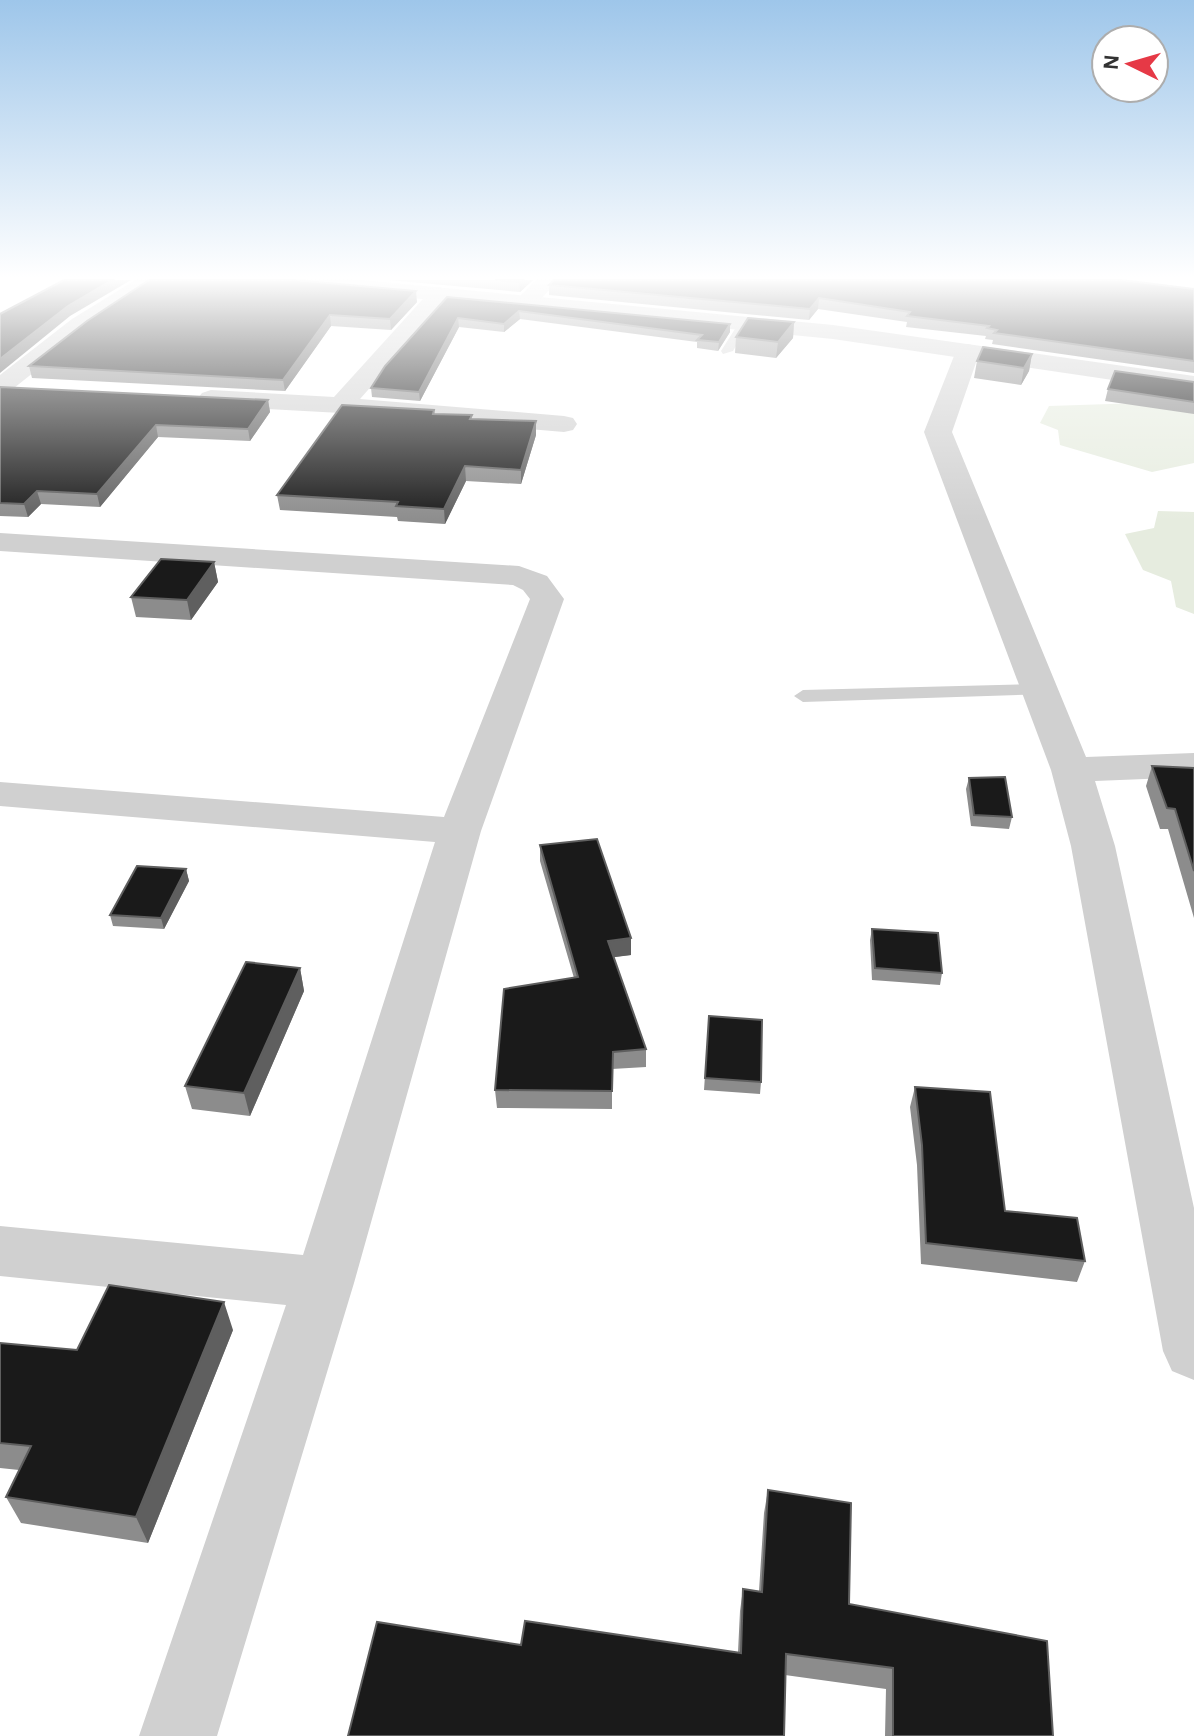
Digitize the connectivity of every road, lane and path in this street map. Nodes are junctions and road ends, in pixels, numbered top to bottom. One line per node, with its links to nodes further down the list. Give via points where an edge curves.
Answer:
1 (34, 360): 6 (street)
2 (381, 360): 9 (street)
3 (965, 360): 12 (street, via 938,432)
4 (1030, 360): 5 (street)
5 (1194, 384)
6 (0, 387): 7 (street)
7 (31, 389)
8 (186, 397): 9 (street)
9 (341, 405): 10 (street)
10 (564, 424)
11 (0, 542): 17 (street, via 519,576 535,583 547,599)
12 (1040, 690): 13 (lane); 15 (street)
13 (803, 696)
14 (1194, 765): 15 (street)
15 (1071, 770): 20 (street, via 1093,846)
16 (0, 794): 17 (street)
17 (460, 831): 19 (street)
18 (0, 1251): 19 (street)
19 (324, 1283): 21 (street)
20 (1194, 1351)
21 (178, 1736)

